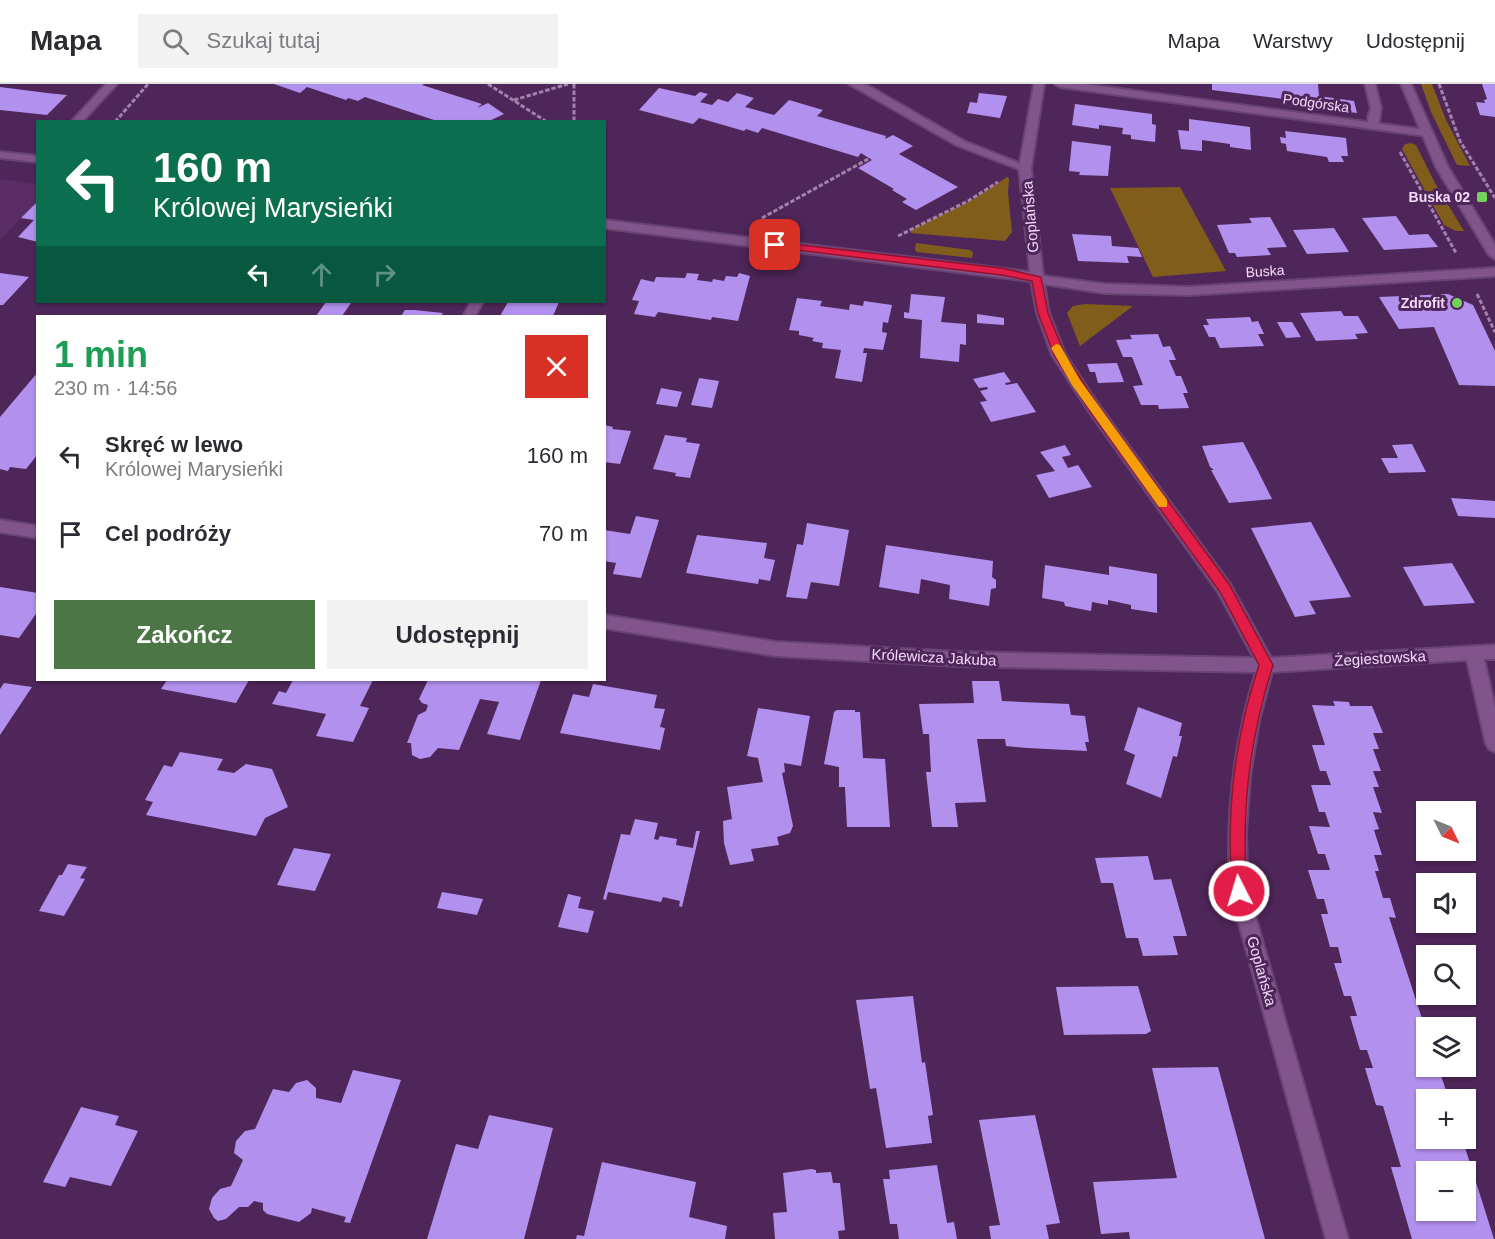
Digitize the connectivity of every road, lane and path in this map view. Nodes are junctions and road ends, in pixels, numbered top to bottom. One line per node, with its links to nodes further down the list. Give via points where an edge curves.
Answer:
1 (112, 84): 13 (street)
2 (148, 84): 14 (path)
3 (488, 84): 12 (path)
4 (568, 84): 12 (path)
5 (574, 84): 16 (path)
6 (854, 84): 23 (street, via 884,97 959,142)
7 (1039, 84): 23 (street, Goplańska)
8 (1060, 84): 17 (street, Podgórska)
9 (1370, 84): 17 (street, via 1376,108)
10 (1406, 84): 19 (street)
11 (1439, 84): 25 (path, via 1460,141)
12 (514, 100): 15 (path)
13 (77, 120)
14 (117, 120)
15 (544, 120)
16 (574, 120)
17 (1374, 126): 18 (street, Podgórska)
18 (1390, 127): 19 (street, Podgórska); 31 (path)
19 (1426, 133): 29 (street)
20 (0, 155): 22 (street)
21 (870, 158): 26 (path)
22 (36, 159)
23 (1025, 168): 32 (street, Goplańska)
24 (1002, 178): 28 (path, via 968,201)
25 (1495, 198)
26 (762, 218)
27 (606, 224): 32 (street, Buska)
28 (898, 236)
29 (1495, 255)
30 (1495, 272): 31 (street, Buska)
31 (1467, 274): 32 (street, Buska, via 1189,291 1078,286); 33 (path)
32 (1037, 279): 39 (street, Goplańska, via 1043,313 1059,355 1224,588)
33 (1495, 332)
34 (0, 526): 35 (street)
35 (36, 532)
36 (606, 621): 39 (street, Królewicza Jakuba, via 788,649 959,659)
37 (1495, 652): 38 (street, Żegiestowska)
38 (1474, 653): 39 (street, Żegiestowska); 40 (street)
39 (1266, 665): 41 (street, Goplańska, via 1251,711 1238,800 1239,891)
40 (1495, 744)
41 (1337, 1239)

